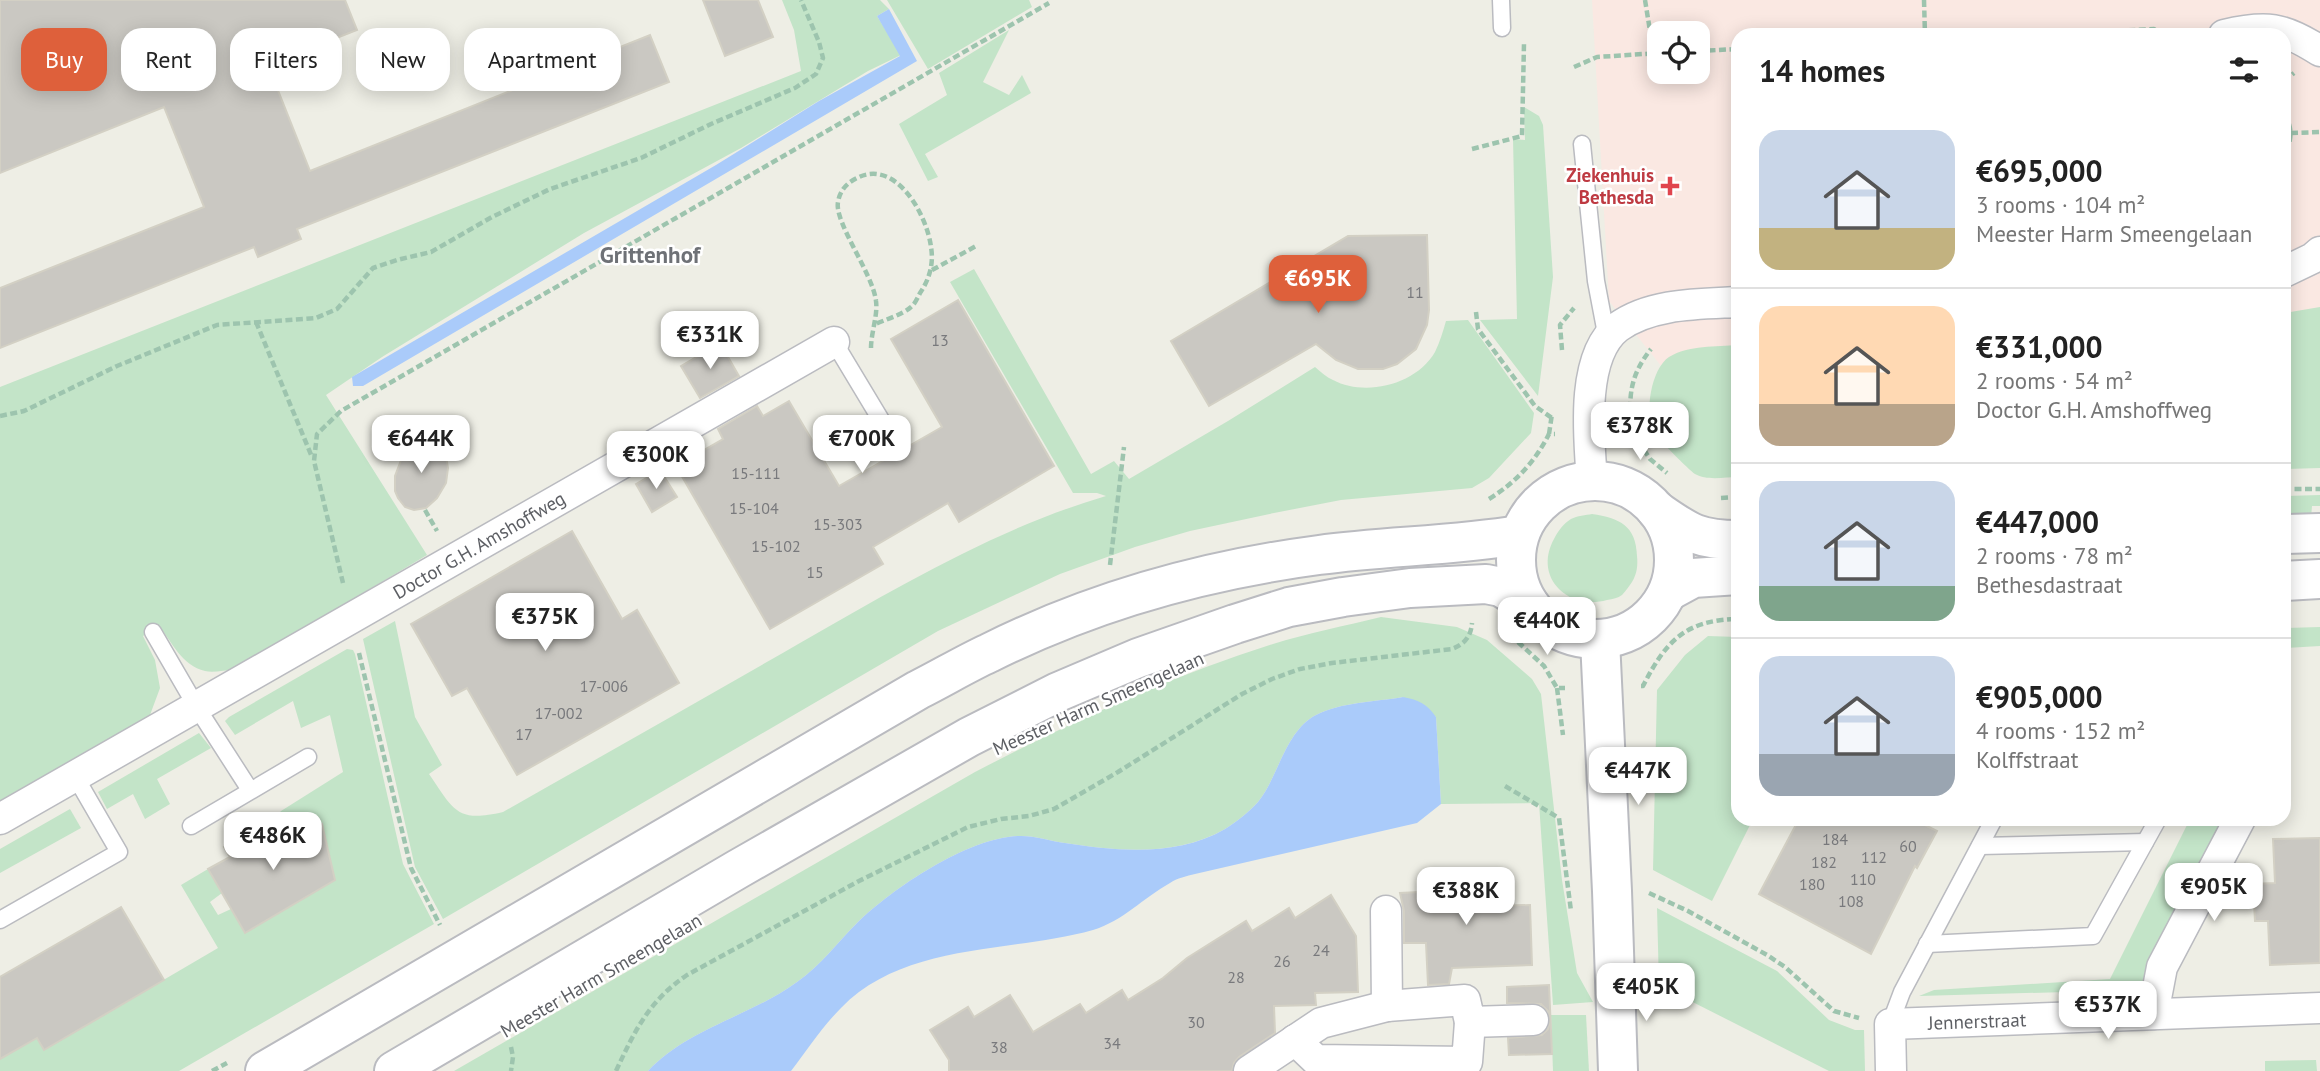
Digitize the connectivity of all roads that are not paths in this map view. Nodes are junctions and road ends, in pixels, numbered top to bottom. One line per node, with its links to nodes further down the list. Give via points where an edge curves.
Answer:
1 (1501, 0): 2 (lane)
2 (1502, 28)
3 (2291, 34): 4 (street)
4 (2320, 51)
5 (1582, 144): 9 (lane, via 1595,281)
6 (2320, 252): 7 (street)
7 (2291, 269)
8 (1731, 303): 9 (street, via 1667,308 1629,320)
9 (1606, 339): 12 (street, via 1592,381)
10 (834, 342): 11 (lane); 25 (street, Doctor G.H. Amshoffweg)
11 (884, 425)
12 (1592, 481): 13 (street, via 1638,493); 16 (street, via 1547,496)
13 (1656, 510): 17 (street, via 1690,533); 21 (street, via 1674,548)
14 (2320, 533): 15 (street)
15 (2291, 534)
16 (1519, 535): 22 (street, via 1518,583); 46 (street, via 1319,555 1252,567 1140,592 1065,619 918,690)
17 (1731, 540)
18 (1731, 575): 21 (street, via 1693,578)
19 (2320, 579): 20 (street)
20 (2291, 581)
21 (1669, 591): 24 (street, via 1653,616 1629,633)
22 (1529, 604): 24 (street, via 1548,624 1572,637); 47 (street, Meester Harm Smeengelaan, via 1501,587 1486,584 1343,597 1289,607 1138,658 969,737)
23 (153, 632): 25 (lane)
24 (1600, 640): 49 (street)
25 (196, 706): 27 (street, Doctor G.H. Amshoffweg); 28 (lane)
26 (308, 757): 28 (lane)
27 (75, 776): 29 (street, Doctor G.H. Amshoffweg); 37 (lane, via 120,852)
28 (250, 790): 30 (lane)
29 (0, 819)
30 (191, 826)
31 (1990, 826): 35 (lane)
32 (2154, 826): 34 (lane)
33 (2235, 826): 41 (street, via 2162,967)
34 (2145, 842): 35 (lane); 38 (lane, via 2093,936)
35 (1980, 846): 38 (lane)
36 (1386, 911): 39 (street)
37 (0, 920)
38 (1927, 944): 44 (lane)
39 (1387, 1006): 43 (street, via 1465,1000); 45 (street, via 1321,1023)
40 (2320, 1008): 41 (street, Jennerstraat)
41 (2153, 1014): 44 (street, Jennerstraat)
42 (1533, 1020): 43 (street)
43 (1470, 1022): 45 (street, via 1467,1062 1315,1060)
44 (1890, 1024): 50 (street)
45 (1295, 1040): 48 (street)
46 (265, 1071)
47 (394, 1071)
48 (1249, 1071)
49 (1618, 1071)
50 (1891, 1071)

